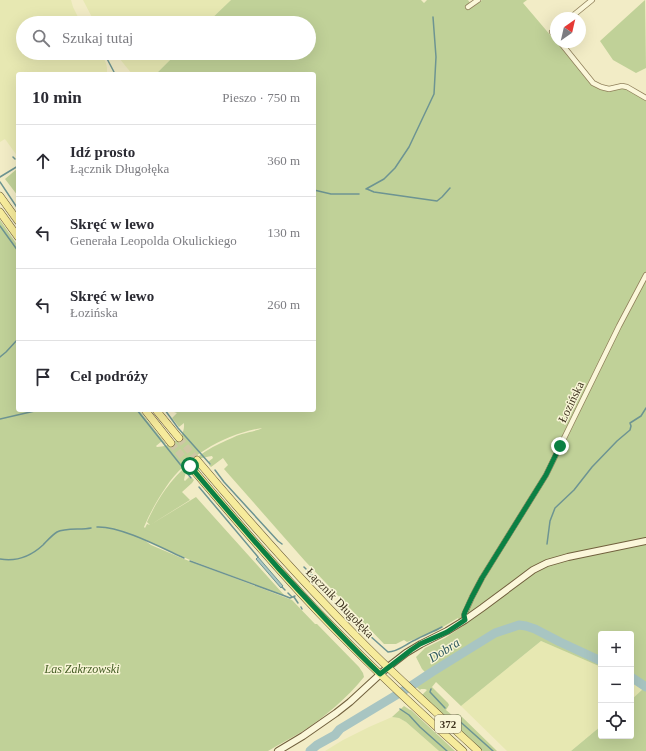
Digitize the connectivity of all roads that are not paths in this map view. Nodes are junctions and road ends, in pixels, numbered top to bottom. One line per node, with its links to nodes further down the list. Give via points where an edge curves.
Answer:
1 (478, 0): 3 (street)
2 (592, 0): 4 (street)
3 (468, 7)
4 (577, 12)
5 (565, 48): 6 (street, via 593,83 609,89 622,86)
6 (646, 98)
7 (0, 196): 9 (main road)
8 (0, 212): 10 (main road)
9 (16, 218)
10 (16, 234)
11 (646, 275): 19 (street, Łozińska, via 546,475 472,597 464,615)
12 (147, 412): 15 (main road)
13 (158, 412): 14 (main road)
14 (179, 438)
15 (171, 443)
16 (197, 460): 20 (main road, Łącznik Długołęka / 372, via 296,573)
17 (190, 466): 21 (main road, Łącznik Długołęka / 372, via 300,592)
18 (646, 542): 19 (street, via 547,563 533,570)
19 (465, 620): 20 (street, via 447,632 420,644)
20 (388, 668): 21 (street); 24 (main road, Łącznik Długołęka / 372)
21 (380, 674): 22 (street, via 336,713); 23 (main road, Łącznik Długołęka / 372)
22 (278, 751)
23 (463, 751)
24 (478, 751)

